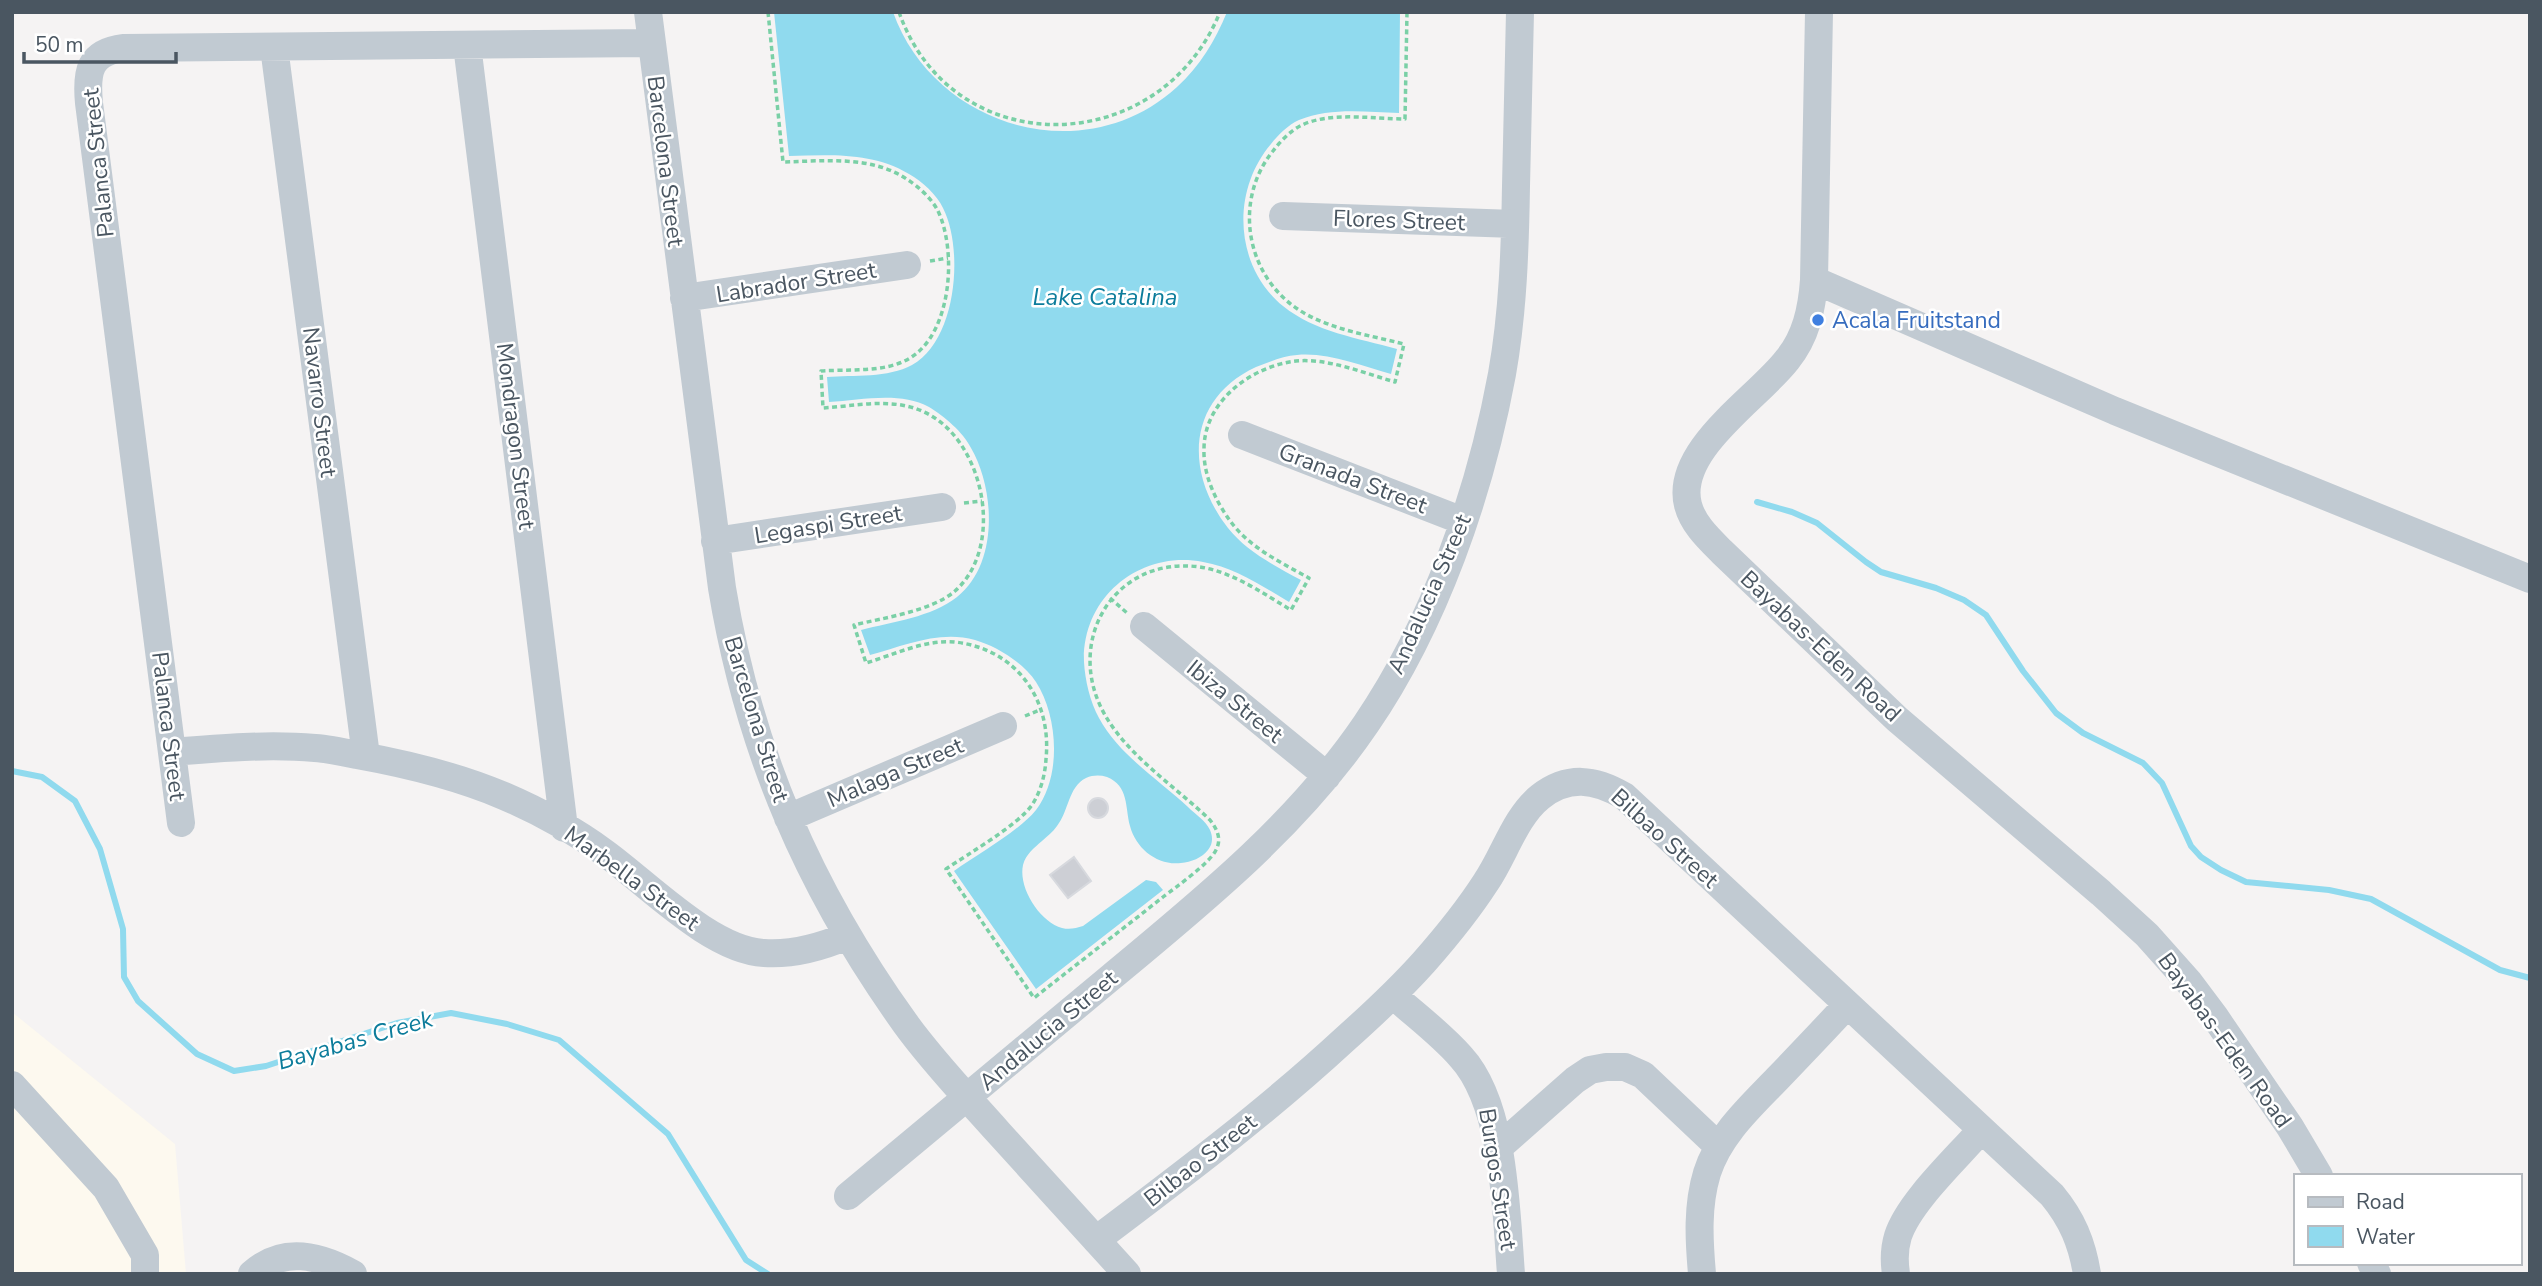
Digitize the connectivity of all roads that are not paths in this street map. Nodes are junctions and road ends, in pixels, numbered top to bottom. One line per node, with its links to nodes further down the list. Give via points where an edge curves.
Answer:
1 (648, 12): 4 (street, Barcelona Street)
2 (1520, 12): 8 (street, Andalucia Street)
3 (1819, 12): 10 (street, Bayabas-Eden Road)
4 (651, 43): 5 (street, Palanca Street); 11 (street, Barcelona Street)
5 (467, 45): 6 (street, Palanca Street); 24 (street, Mondragon Street)
6 (274, 47): 19 (street, Palanca Street, via 111,50 102,53 89,73 89,103); 20 (street, Navarro Street)
7 (1283, 216): 8 (street, Flores Street)
8 (1515, 224): 14 (street, Andalucia Street, via 1502,372 1485,452)
9 (907, 265): 11 (street, Labrador Street)
10 (1815, 280): 16 (street, via 2115,411); 33 (street, Bayabas-Eden Road, via 1808,323 1788,360 1697,454 1687,479 1687,504 1698,528 1897,719 2147,935 2215,1017)
11 (684, 298): 15 (street, Barcelona Street)
12 (1242, 435): 14 (street, Granada Street)
13 (942, 507): 15 (street, Legaspi Street)
14 (1463, 521): 21 (street, Andalucia Street, via 1406,659)
15 (715, 541): 22 (street, Barcelona Street, via 743,688)
16 (2530, 579)
17 (1144, 626): 21 (street, Ibiza Street)
18 (1003, 726): 22 (street, Malaga Street)
19 (173, 752): 20 (street, Marbella Street, via 282,747); 23 (street, Palanca Street)
20 (366, 757): 24 (street, Marbella Street, via 400,762 493,792)
21 (1327, 776): 29 (street, Andalucia Street, via 1285,824 1196,906)
22 (788, 818): 25 (street, Barcelona Street)
23 (181, 822)
24 (565, 828): 25 (street, Marbella Street, via 603,851 698,927 736,947 790,952 818,948)
25 (847, 936): 29 (street, Barcelona Street, via 907,1026)
26 (1393, 995): 27 (street, Bilbao Street, via 1472,901 1538,799 1569,783 1588,782 1606,785 1623,796); 32 (street, Burgos Street, via 1461,1057 1474,1075 1485,1097); 35 (street, Bilbao Street, via 1250,1122)
27 (1847, 1005): 30 (street, Bilbao Street); 31 (street)
28 (12, 1085): 36 (street, via 106,1188 145,1255)
29 (967, 1097): 34 (street, Andalucia Street); 35 (street, Barcelona Street)
30 (1981, 1130): 42 (street, via 1911,1210 1898,1235); 43 (street, Bilbao Street, via 2066,1212)
31 (1718, 1146): 32 (street, via 1643,1075 1625,1067 1606,1067 1575,1080); 41 (street, via 1700,1206)
32 (1498, 1148): 40 (street, Burgos Street)
33 (2318, 1174)
34 (848, 1196)
35 (1096, 1240): 39 (street, Barcelona Street)
36 (145, 1274)
37 (252, 1274): 38 (street, via 284,1256 309,1256)
38 (353, 1274)
39 (1127, 1274)
40 (1511, 1274)
41 (1702, 1274)
42 (1896, 1274)
43 (2087, 1274)

